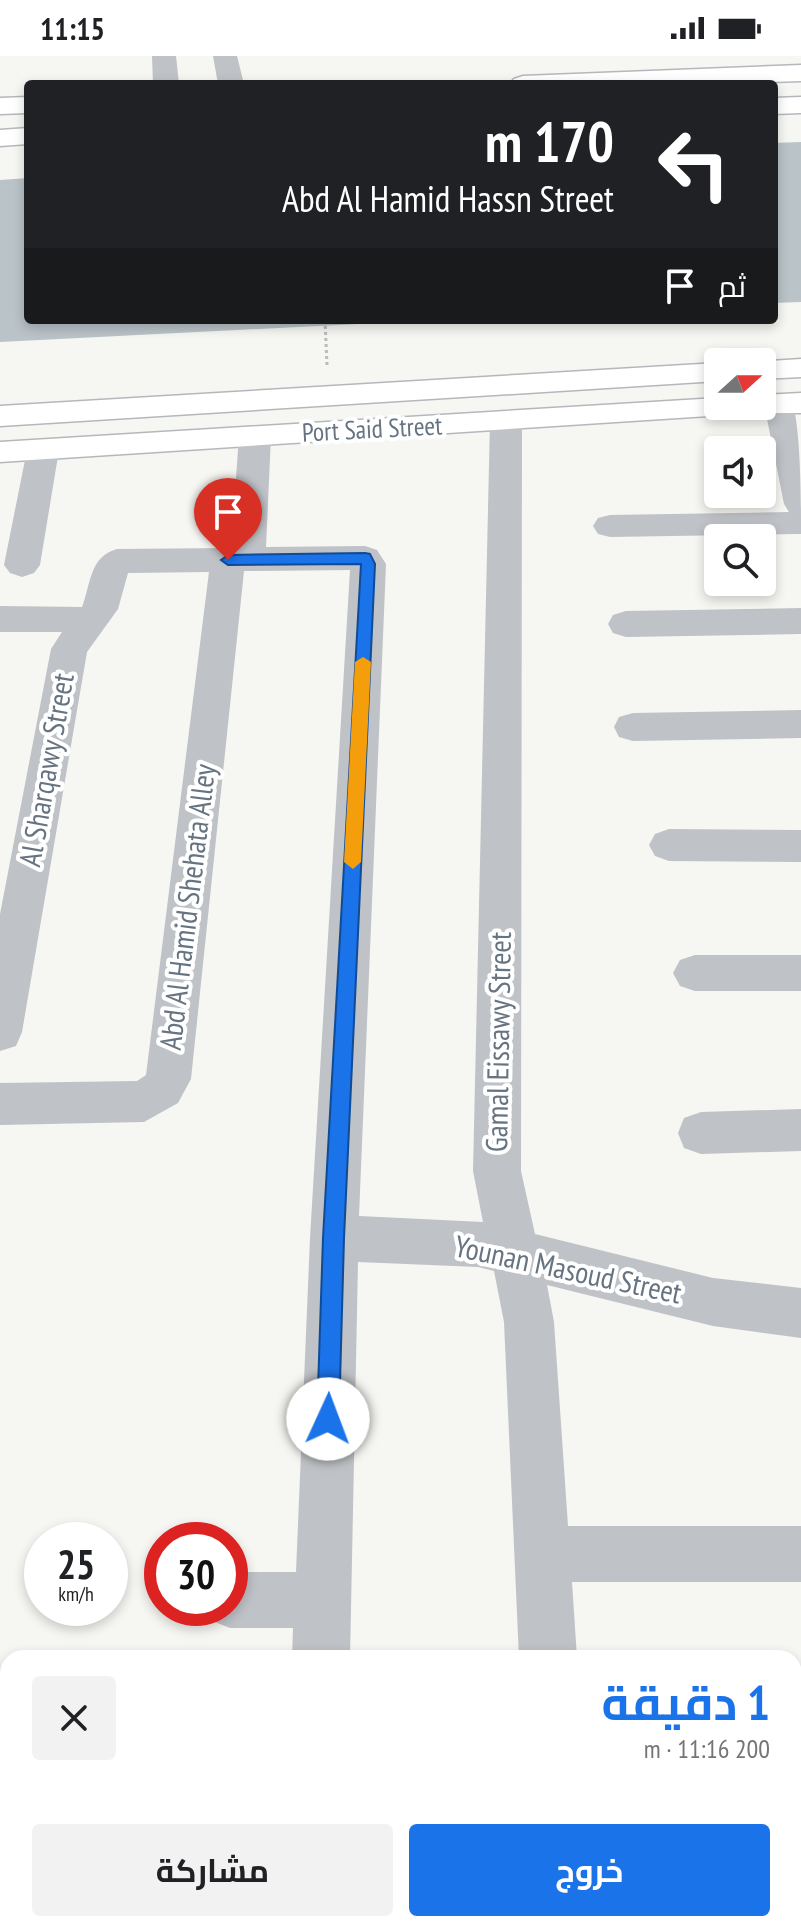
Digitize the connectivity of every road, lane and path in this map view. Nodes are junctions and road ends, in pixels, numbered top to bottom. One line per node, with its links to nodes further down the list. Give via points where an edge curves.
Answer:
1 (164, 56): 4 (street)
2 (225, 56): 5 (street)
3 (801, 73): 6 (main road)
4 (166, 80)
5 (230, 80)
6 (624, 80)
7 (24, 105): 9 (main road)
8 (801, 105): 10 (main road)
9 (0, 106)
10 (778, 106)
11 (24, 136): 12 (main road)
12 (0, 138)
13 (325, 324): 14 (path)
14 (326, 338)
15 (801, 368): 16 (main road)
16 (776, 369)
17 (704, 373): 20 (main road, Port Said Street)
18 (781, 404): 25 (street)
19 (704, 409): 21 (main road, Port Said Street)
20 (0, 416)
21 (506, 421): 22 (main road, Port Said Street); 45 (street, Gamal Eissawy Street, via 497,1171)
22 (255, 436): 23 (main road, Port Said Street); 28 (street, Abd Al Hamid Shehata Alley)
23 (43, 450): 24 (main road, Port Said Street); 29 (street)
24 (0, 452)
25 (801, 504)
26 (801, 523): 27 (street)
27 (610, 526)
28 (238, 560): 33 (street, Al Sharqawy Street, via 114,562 104,597); 41 (street, Abd Al Hamid Shehata Alley, via 168,1079 144,1101); 44 (street, via 365,558 368,564)
29 (22, 565)
30 (0, 619): 33 (street)
31 (801, 621): 32 (street)
32 (626, 624)
33 (80, 634): 40 (street, Al Sharqawy Street)
34 (801, 724): 35 (street)
35 (633, 727)
36 (669, 845): 37 (street)
37 (801, 846)
38 (695, 973): 39 (street)
39 (801, 973)
40 (0, 1032)
41 (0, 1104)
42 (801, 1130): 43 (street)
43 (701, 1133)
44 (334, 1238): 45 (street, Younan Masoud Street, via 478,1244); 50 (street)
45 (516, 1255): 46 (street, Younan Masoud Street, via 713,1302); 47 (street, Gamal Eissawy Street, via 529,1322)
46 (801, 1313)
47 (542, 1554): 48 (street); 52 (street, Gamal Eissawy Street)
48 (801, 1554)
49 (248, 1600): 50 (street)
50 (323, 1600): 51 (street)
51 (321, 1650)
52 (548, 1650)

